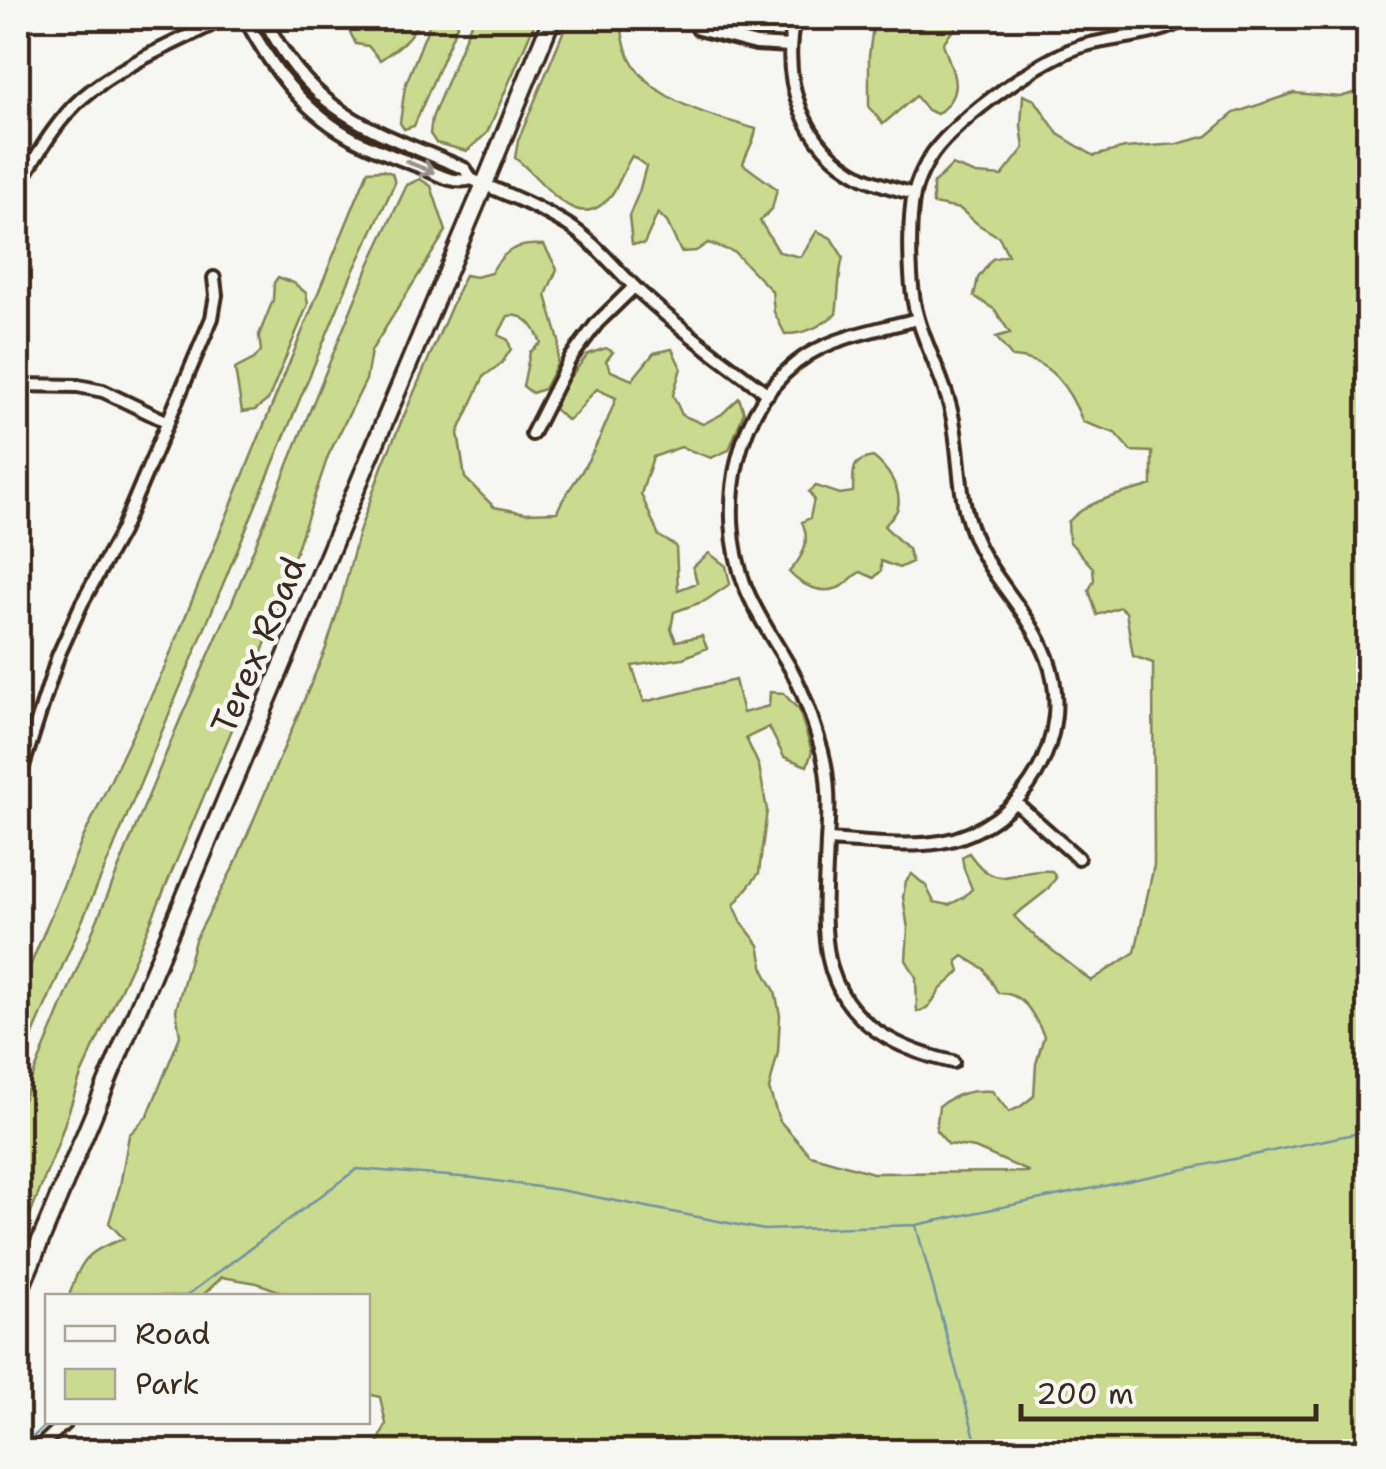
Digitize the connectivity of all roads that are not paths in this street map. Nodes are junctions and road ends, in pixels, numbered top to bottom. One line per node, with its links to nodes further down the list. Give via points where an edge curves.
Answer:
1 (225, 18): 14 (street, via 82,99)
2 (246, 18): 10 (street)
3 (264, 18): 9 (street)
4 (552, 18): 13 (main road, Terex Road)
5 (794, 18): 8 (street)
6 (1188, 18): 15 (street, via 1040,64 946,136)
7 (698, 29): 8 (street)
8 (790, 46): 15 (street, via 795,96 820,144 860,175)
9 (316, 94): 10 (street); 11 (street)
10 (306, 104): 12 (street)
11 (371, 130): 12 (street); 13 (street, via 465,169)
12 (365, 144): 13 (street, one-way to 13, via 462,182)
13 (478, 182): 17 (street, via 570,226); 28 (main road, Terex Road)
14 (18, 186)
15 (914, 194): 18 (street)
16 (214, 278): 21 (street, via 212,318)
17 (634, 286): 20 (street); 22 (street, via 570,358)
18 (917, 318): 20 (street, via 812,353); 24 (street, via 952,414 961,494 974,538 1035,632 1052,671 1056,709 1048,751)
19 (18, 385): 21 (street, via 103,391)
20 (768, 394): 25 (street, via 736,466 735,550 746,590 810,711 826,774)
21 (168, 422): 23 (street, via 52,670)
22 (532, 434)
23 (18, 782)
24 (1016, 802): 25 (street, via 981,828 941,842); 26 (street)
25 (828, 840): 27 (street, via 827,953 841,990 879,1034 912,1052)
26 (1078, 858)
27 (953, 1062)
28 (18, 1294)
29 (64, 1424): 30 (street)
30 (34, 1452)

